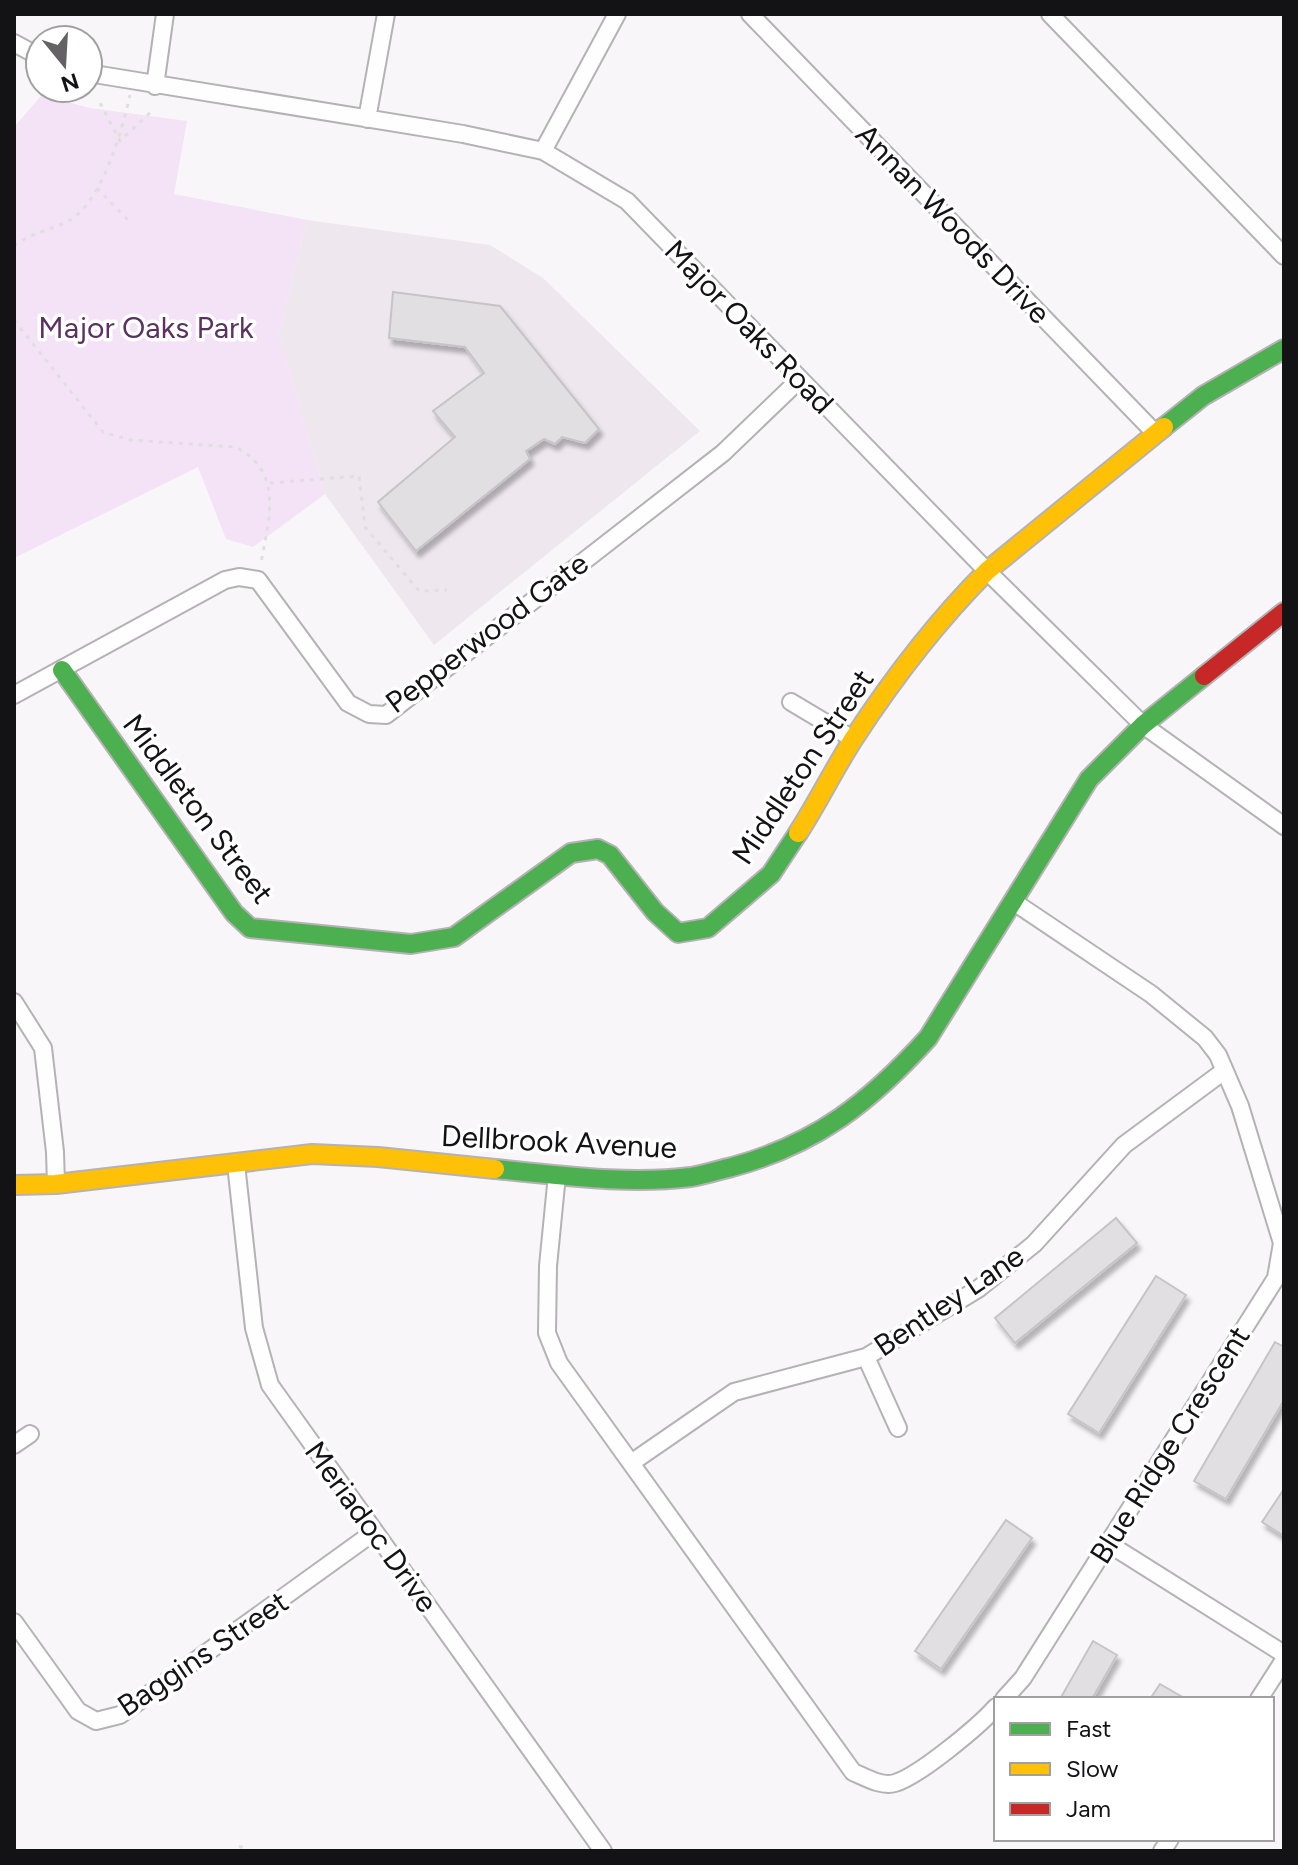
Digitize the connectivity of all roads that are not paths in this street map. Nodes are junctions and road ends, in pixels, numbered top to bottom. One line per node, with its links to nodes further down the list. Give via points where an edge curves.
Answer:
1 (165, 14): 7 (street)
2 (386, 14): 8 (street)
3 (617, 14): 9 (street)
4 (750, 14): 13 (street, Annan Woods Drive)
5 (1050, 14): 10 (street)
6 (104, 76): 7 (street, Major Oaks Road)
7 (155, 86): 8 (street, Major Oaks Road)
8 (367, 119): 9 (street, Major Oaks Road)
9 (543, 151): 12 (street, Major Oaks Road, via 627,201)
10 (1284, 256)
11 (1284, 349): 13 (street, Middleton Street, via 1203,396)
12 (800, 379): 14 (street, Major Oaks Road); 16 (street, Pepperwood Gate, via 723,453 386,715 369,714 348,703 258,580 239,577)
13 (1156, 434): 14 (street, Middleton Street)
14 (987, 571): 19 (street, Major Oaks Road); 20 (street, Middleton Street)
15 (1284, 612): 19 (street, Dellbrook Avenue)
16 (62, 670): 17 (street); 20 (street, Middleton Street, via 234,913 250,928 411,944 454,937 571,853 598,849 610,855 678,933 708,928 771,874)
17 (14, 695)
18 (791, 702): 20 (street)
19 (1143, 725): 21 (street, Major Oaks Road); 22 (street, Dellbrook Avenue, via 1089,779)
20 (853, 739)
21 (1284, 826)
22 (1014, 902): 24 (street, Blue Ridge Crescent, via 1162,1003 1205,1038); 26 (street, Dellbrook Avenue, via 928,1038 896,1073 817,1134 760,1159 693,1177)
23 (14, 1002): 27 (street, via 43,1048)
24 (1224, 1071): 29 (street, Bentley Lane, via 1124,1145 1034,1244 990,1280); 35 (street, Blue Ridge Crescent, via 1282,1243 1276,1278)
25 (236, 1164): 26 (street, Dellbrook Avenue, via 312,1154); 27 (street, Dellbrook Avenue); 34 (street, Meriadoc Drive, via 254,1328 270,1385)
26 (557, 1175): 33 (street, via 547,1333 559,1363)
27 (56, 1184): 28 (street, Dellbrook Avenue)
28 (14, 1185)
29 (866, 1357): 30 (street); 33 (street, Bentley Lane, via 734,1392)
30 (898, 1428)
31 (30, 1434): 32 (street)
32 (14, 1445)
33 (631, 1463): 40 (street, via 853,1772 894,1784 929,1763)
34 (374, 1532): 36 (street, Baggins Street, via 120,1715 96,1721 78,1711); 41 (street, Meriadoc Drive)
35 (1109, 1544): 37 (street); 38 (street, Blue Ridge Crescent)
36 (14, 1622)
37 (1284, 1657): 39 (street)
38 (1006, 1697)
39 (1260, 1697)
40 (994, 1709)
41 (603, 1851)

